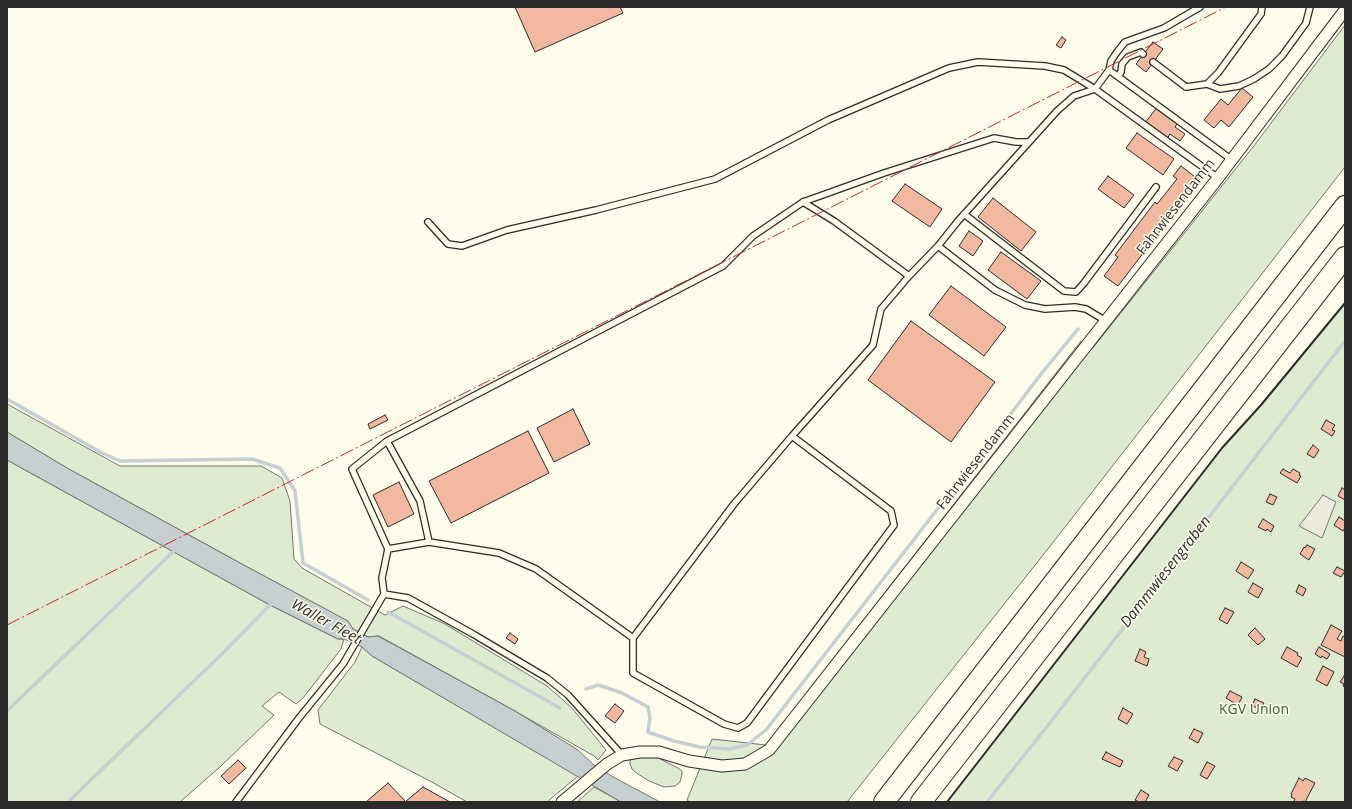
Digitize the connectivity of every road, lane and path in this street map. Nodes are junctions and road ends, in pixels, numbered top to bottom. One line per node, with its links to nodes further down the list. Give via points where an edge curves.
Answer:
1 (1200, 7): 7 (lane, via 1164,28 1126,42 1111,61)
2 (1262, 7): 9 (lane, via 1261,14)
3 (1310, 7): 9 (lane, via 1306,23 1269,69 1239,86 1220,89)
4 (1345, 10): 12 (street, Fahrwiesendamm)
5 (1143, 54): 8 (lane, via 1141,52 1128,57 1122,64)
6 (1153, 62): 9 (lane, via 1186,87)
7 (1109, 70): 8 (lane); 10 (lane)
8 (1118, 76): 12 (lane)
9 (1207, 84)
10 (1095, 89): 11 (lane, via 1074,96); 13 (lane); 18 (lane, via 1064,70 1046,66 978,62 949,68 828,120 715,179 507,230 462,246 448,244)
11 (1028, 142): 15 (lane, via 994,138); 17 (lane)
12 (1232, 160): 13 (street, Fahrwiesendamm)
13 (1218, 178): 22 (street, Fahrwiesendamm)
14 (1156, 187): 17 (lane, via 1076,292 1064,291)
15 (802, 202): 21 (lane, via 834,221); 24 (lane, via 753,236 723,266)
16 (1345, 206): 32 (highway)
17 (964, 214): 19 (lane)
18 (428, 222)
19 (938, 246): 21 (lane); 22 (lane, via 995,290 1025,305 1044,309 1086,309)
20 (1345, 257): 33 (highway)
21 (909, 276): 23 (lane, via 881,309 873,345)
22 (1106, 321): 29 (street, Fahrwiesendamm, via 769,750 745,764 722,766 689,761 659,752)
23 (792, 436): 28 (lane, via 734,504); 28 (lane, via 891,511 894,524 747,723 738,728 724,724 633,673)
24 (387, 441): 25 (lane, via 420,501); 26 (lane, via 352,469)
25 (429, 542): 26 (lane); 28 (lane, via 499,553 536,569)
26 (388, 549): 27 (lane, via 382,578)
27 (384, 594): 29 (lane, via 408,598 546,678 568,694); 30 (lane, via 343,664)
28 (633, 638)
29 (622, 755): 31 (street, Fahrwiesendamm, via 584,782)
30 (236, 802)
31 (562, 802)
32 (884, 802)
33 (921, 802)

